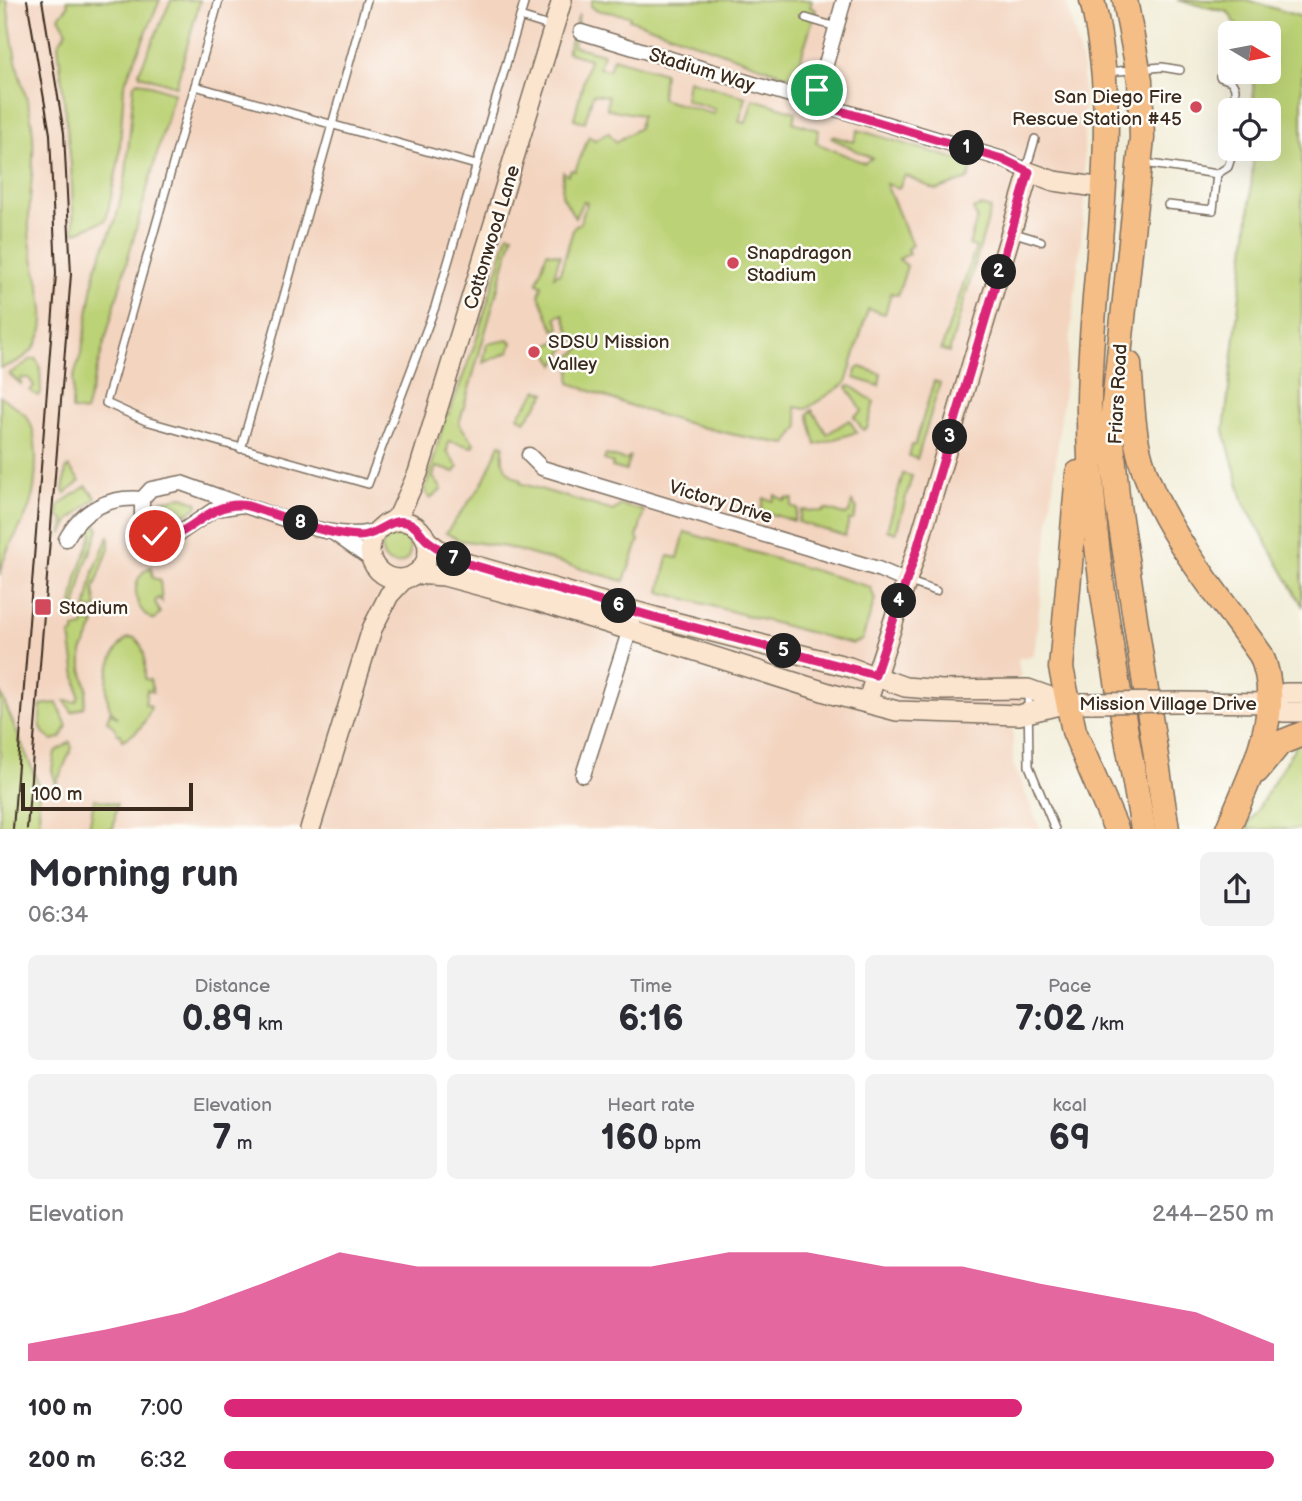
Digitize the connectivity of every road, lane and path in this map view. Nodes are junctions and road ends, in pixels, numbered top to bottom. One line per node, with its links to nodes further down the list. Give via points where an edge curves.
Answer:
1 (219, 0): 16 (lane)
2 (367, 0): 18 (lane)
3 (525, 0): 8 (lane)
4 (562, 0): 10 (main road, Cottonwood Lane)
5 (844, 0): 11 (street)
6 (1092, 0): 15 (highway, Friars Road)
7 (1125, 0): 13 (highway, Friars Road)
8 (520, 17): 10 (lane); 22 (lane)
9 (806, 18): 11 (lane)
10 (554, 27): 33 (main road, Cottonwood Lane)
11 (836, 27): 17 (street)
12 (581, 32): 17 (street, Stadium Way)
13 (1139, 70): 14 (lane); 15 (lane); 21 (highway, Friars Road)
14 (1180, 70)
15 (1106, 72): 25 (highway, Friars Road)
16 (195, 86): 18 (lane); 31 (lane, via 106,403 146,421)
17 (814, 103): 23 (street, Stadium Way, via 1002,159)
18 (332, 124): 22 (lane); 31 (lane)
19 (1035, 139): 23 (lane)
20 (1230, 161): 24 (lane)
21 (1140, 162): 24 (lane); 29 (highway, Friars Road)
22 (476, 165): 31 (lane, via 435,307 368,484)
23 (1027, 172): 25 (main road, Stadium Way); 27 (main road)
24 (1217, 174): 26 (lane, via 1213,210)
25 (1103, 188): 30 (highway, Friars Road)
26 (1168, 205)
27 (1010, 232): 28 (lane); 42 (main road)
28 (1041, 241)
29 (1124, 297): 51 (highway, via 1134,425 1144,468 1166,519 1261,655 1269,673); 61 (highway, Friars Road, via 1111,432)
30 (1089, 398): 50 (highway, via 1064,620 1061,668); 60 (highway, Friars Road, via 1093,514)
31 (241, 449)
32 (529, 455): 42 (street, Victory Drive, via 542,468)
33 (418, 473): 36 (main road, Cottonwood Lane, via 399,515); 38 (main road, Cottonwood Lane, via 414,513)
34 (142, 499): 35 (street, via 151,489 181,483); 35 (street, via 145,528 168,539 215,509); 39 (street, via 118,499 92,510 76,520)
35 (242, 505): 37 (street)
36 (385, 525): 37 (street, via 367,535); 38 (main road, via 402,521); 40 (main road, via 372,539)
37 (334, 533): 40 (street)
38 (423, 535): 41 (main road, via 426,559); 44 (main road, via 450,558)
39 (66, 539)
40 (374, 564): 41 (main road, via 391,578); 45 (main road, via 379,585)
41 (410, 576): 44 (main road, via 458,579); 45 (main road, via 389,595)
42 (906, 581): 43 (lane); 46 (main road)
43 (936, 591)
44 (633, 621): 46 (main road); 49 (main road); 55 (street)
45 (372, 629): 57 (main road)
46 (875, 675): 47 (main road, via 923,690); 49 (main road)
47 (1028, 690): 50 (main road); 53 (lane)
48 (1302, 693): 51 (main road, Mission Village Drive, via 1285,693)
49 (867, 703): 53 (main road, via 924,714)
50 (1067, 703): 51 (main road, Mission Village Drive, bridge); 53 (main road); 59 (highway)
51 (1270, 703): 52 (main road, Mission Village Drive, via 1283,712); 56 (highway, via 1266,727)
52 (1302, 712)
53 (1028, 714): 58 (lane, via 1029,765)
54 (1302, 734): 56 (highway, via 1280,743 1262,762)
55 (583, 775)
56 (1237, 805): 62 (highway)
57 (310, 829)
58 (1055, 829)
59 (1116, 829)
60 (1143, 829)
61 (1167, 829)
62 (1228, 829)

